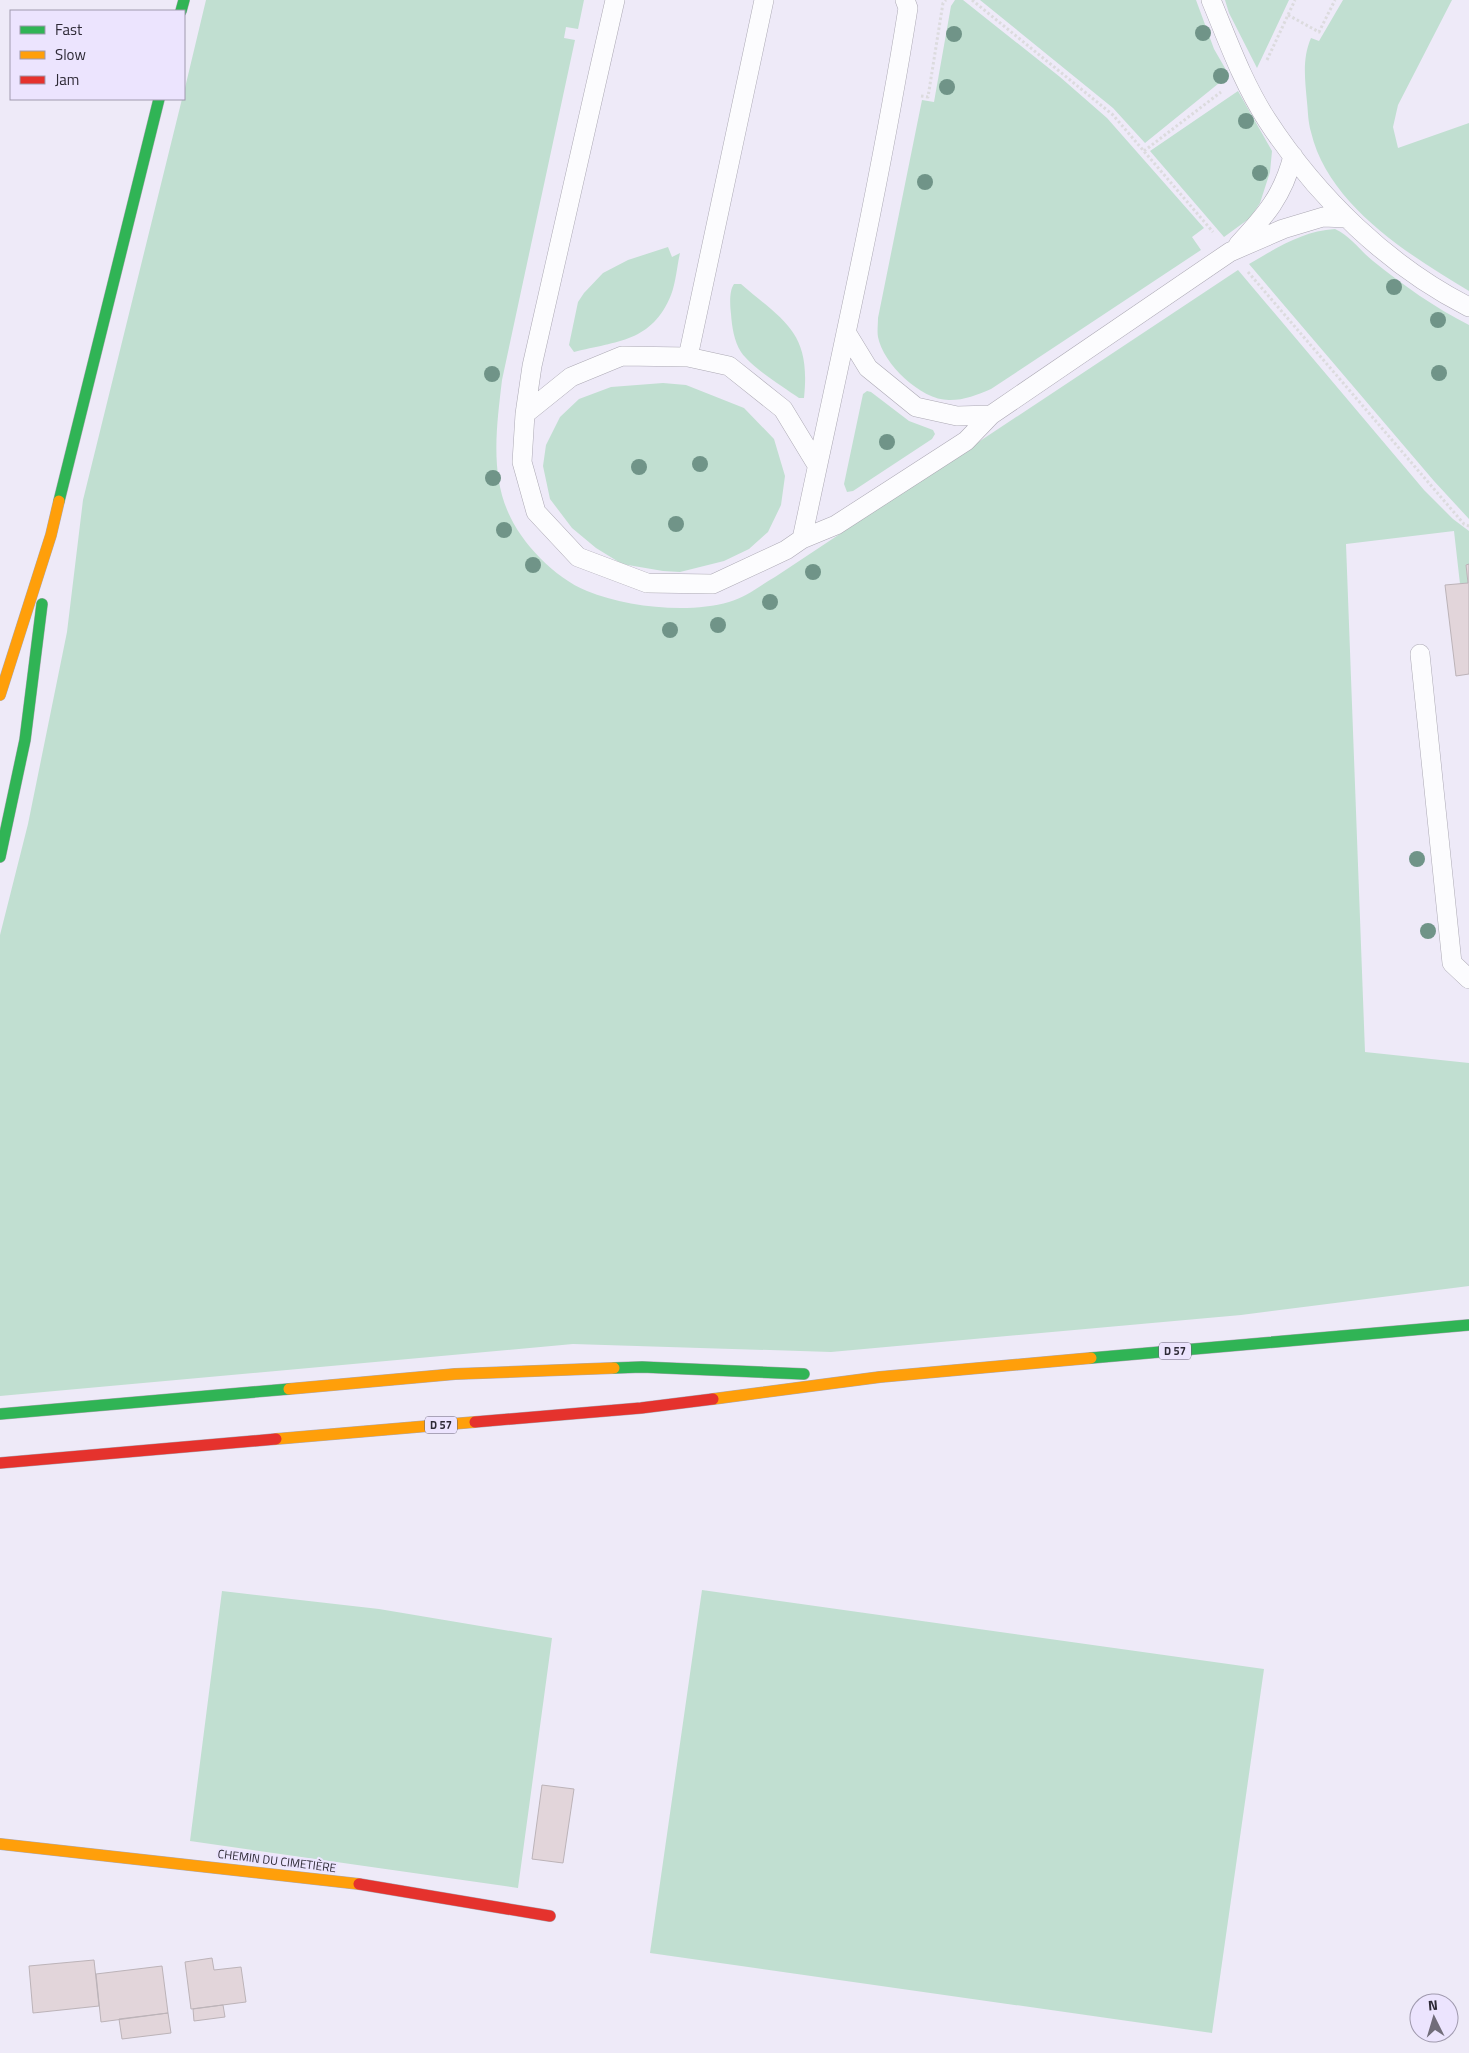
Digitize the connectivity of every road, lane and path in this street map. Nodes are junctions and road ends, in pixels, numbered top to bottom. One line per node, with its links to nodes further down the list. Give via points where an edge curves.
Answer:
1 (615, 0): 14 (lane, via 532,366)
2 (764, 0): 13 (lane)
3 (905, 0): 12 (lane, via 908,8 895,91)
4 (1211, 0): 8 (lane, via 1245,80 1267,120)
5 (1335, 0): 6 (path, via 1320,32)
6 (1288, 15)
7 (159, 100): 17 (main road)
8 (1293, 156): 9 (lane); 10 (lane, via 1288,176 1266,215)
9 (1347, 218): 10 (lane, via 1323,216); 11 (lane, via 1398,262)
10 (1230, 252): 15 (lane)
11 (1469, 307)
12 (846, 332): 15 (lane, via 868,368 916,407 957,416); 16 (lane)
13 (688, 357): 14 (lane, via 622,356 571,377); 16 (lane, via 729,366 783,409)
14 (525, 414): 18 (lane, via 522,462 536,512 578,557 647,583 713,584 786,550)
15 (991, 415): 18 (lane, via 966,441 836,525)
16 (818, 465): 18 (lane)
17 (51, 535): 20 (main road); 21 (main road, via 25,740)
18 (802, 539)
19 (1420, 654): 22 (lane, via 1452,963)
20 (0, 695)
21 (0, 857)
22 (1469, 979)
23 (1469, 1325): 24 (main road, D 57)
24 (880, 1377): 25 (main road, D 57, via 642,1367 455,1374); 26 (main road, D 57, via 641,1408)
25 (0, 1414)
26 (0, 1463)
27 (0, 1844): 28 (main road, CHEMIN DU CIMETIÈRE, via 343,1882)
28 (550, 1916)

